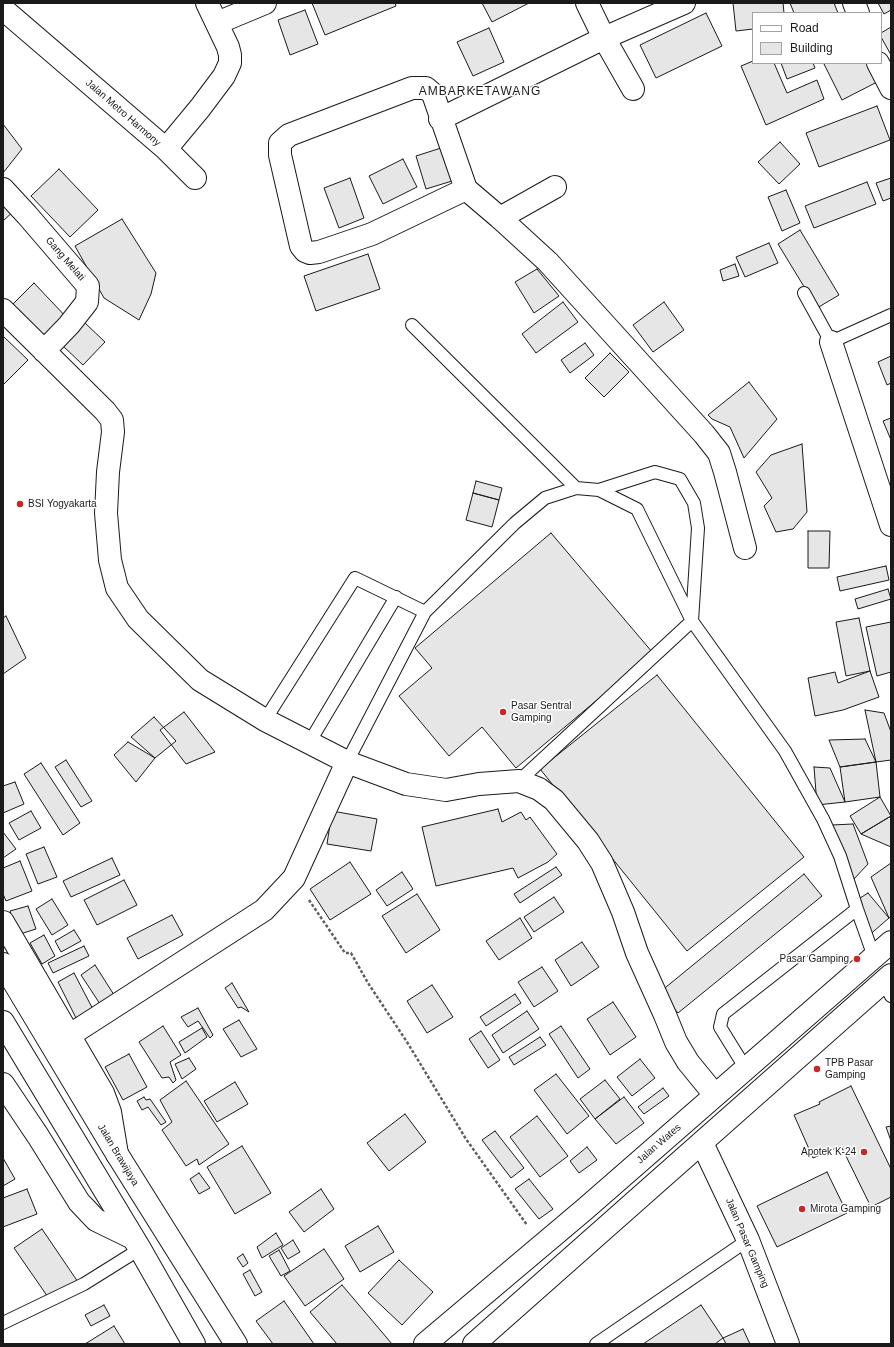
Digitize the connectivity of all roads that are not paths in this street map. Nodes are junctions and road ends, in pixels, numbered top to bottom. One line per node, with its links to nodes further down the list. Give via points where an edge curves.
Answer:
1 (207, 3): 6 (main road, Jalan Metro Harmony)
2 (265, 3): 6 (main road)
3 (587, 3): 7 (main road)
4 (684, 3): 7 (main road)
5 (3, 10): 12 (main road, Jalan Metro Harmony)
6 (217, 23): 12 (main road, Jalan Metro Harmony, via 228,47 230,63 224,76)
7 (604, 38): 10 (main road); 11 (main road)
8 (879, 64): 9 (main road)
9 (891, 88)
10 (633, 89)
11 (440, 119): 16 (main road); 16 (main road, via 433,94 426,88 412,88 289,135 280,143 280,155 301,246 310,254 372,234)
12 (166, 149): 13 (main road)
13 (195, 178)
14 (555, 187): 17 (main road)
15 (3, 189): 23 (main road, Gang Melati, via 88,286 87,302)
16 (466, 189): 17 (main road)
17 (500, 218): 27 (main road, via 548,262 719,453)
18 (804, 293): 22 (lane)
19 (3, 310): 23 (main road)
20 (891, 315): 22 (lane)
21 (412, 325): 24 (lane)
22 (831, 342): 26 (main road)
23 (44, 351): 31 (main road, via 112,420 106,514 110,560 117,588 138,619 200,680)
24 (576, 488): 25 (lane); 29 (lane, via 545,498 515,523)
25 (599, 490): 30 (lane, via 637,509); 30 (lane, via 655,472 680,479 694,503 698,528)
26 (891, 525)
27 (745, 548)
28 (396, 597): 29 (lane); 31 (lane, via 355,578); 32 (lane)
29 (425, 612): 33 (lane)
30 (692, 621): 34 (lane); 35 (lane, via 785,751 823,818 840,856)
31 (264, 720): 32 (main road)
32 (309, 743): 33 (main road)
33 (347, 762): 34 (main road, via 406,784 446,790); 43 (main road, via 294,878 264,910)
34 (518, 781): 46 (main road, via 540,789 554,800 588,841 602,863 637,953 676,1042 688,1062)
35 (857, 909): 38 (lane); 44 (lane, via 723,1014 720,1027)
36 (3, 922): 43 (main road)
37 (891, 942): 38 (main road, Jalan Wates)
38 (874, 957): 44 (main road, Jalan Wates)
39 (3, 964): 40 (main road, Jalan Brawijaya)
40 (8, 985): 48 (main road, Jalan Brawijaya)
41 (889, 985): 47 (main road)
42 (3, 1022): 50 (main road)
43 (70, 1035): 48 (main road, via 104,1093)
44 (746, 1069): 46 (main road, Jalan Wates)
45 (3, 1084): 50 (main road, via 79,1202 96,1220)
46 (715, 1095): 54 (main road, Jalan Wates)
47 (702, 1143): 49 (main road, Jalan Pasar Gamping); 55 (main road)
48 (117, 1154): 53 (main road, Jalan Brawijaya)
49 (748, 1240): 56 (lane); 57 (main road, Jalan Pasar Gamping)
50 (137, 1244): 51 (lane, via 84,1284); 52 (main road)
51 (3, 1323)
52 (194, 1344)
53 (236, 1344)
54 (425, 1344)
55 (475, 1344)
56 (596, 1344)
57 (788, 1344)

